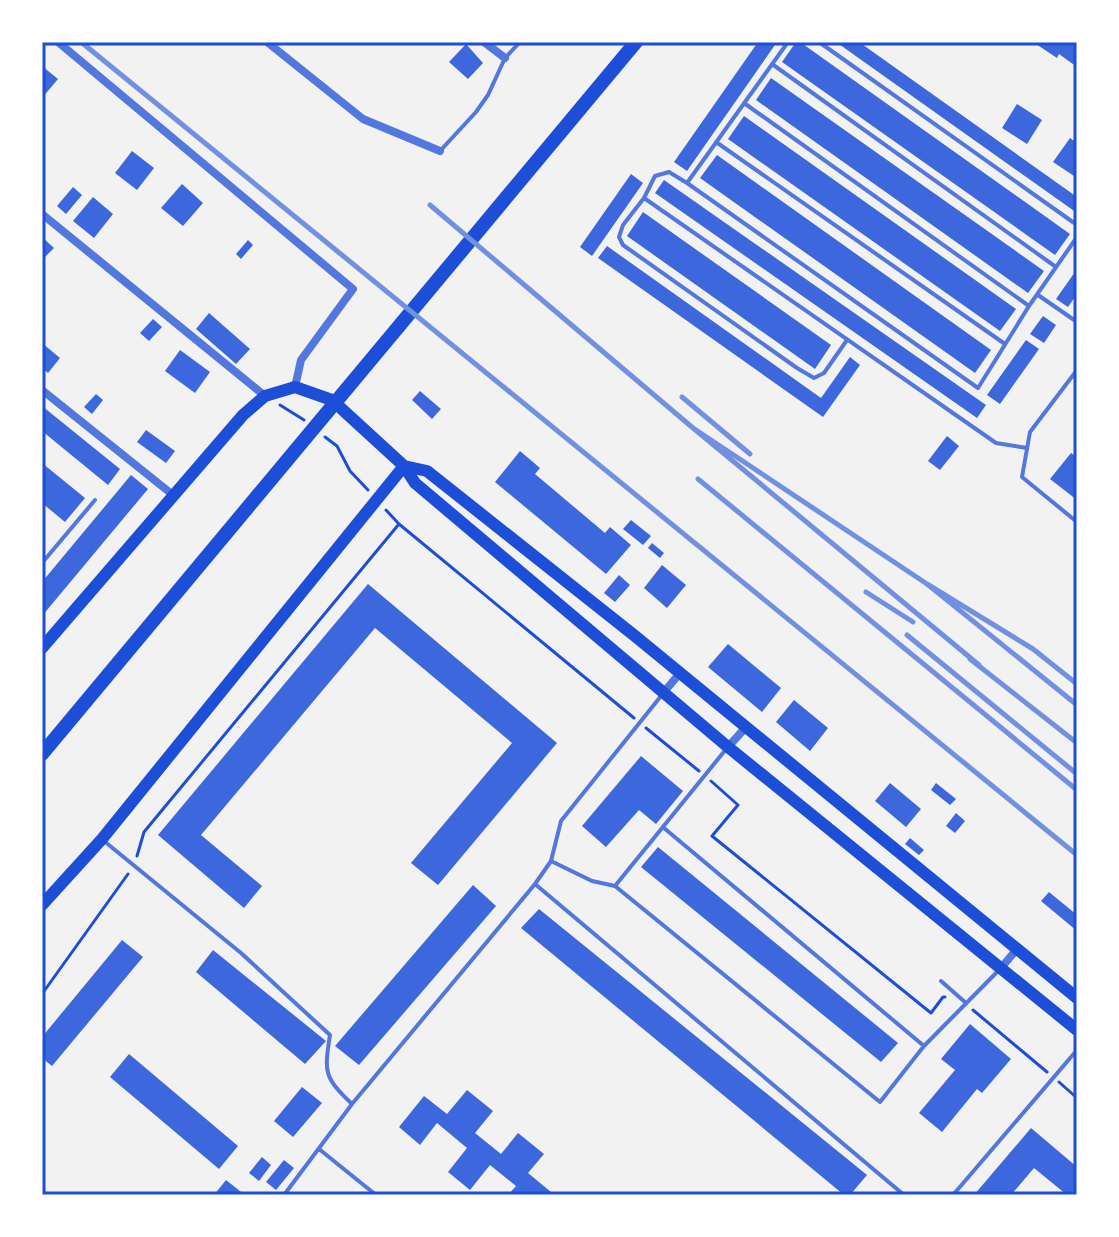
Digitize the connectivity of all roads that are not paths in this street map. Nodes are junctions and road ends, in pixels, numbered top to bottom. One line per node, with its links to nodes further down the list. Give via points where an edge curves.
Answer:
1 (58, 42): 25 (street, via 353,289 301,360)
2 (267, 42): 12 (street, via 363,119)
3 (484, 42): 8 (street)
4 (520, 42): 8 (lane)
5 (636, 42): 39 (main road)
6 (788, 42): 9 (lane)
7 (819, 42): 16 (lane)
8 (505, 58): 12 (lane, via 488,95)
9 (772, 64): 10 (lane); 18 (lane)
10 (744, 103): 11 (lane); 20 (lane)
11 (716, 142): 13 (lane); 23 (lane)
12 (440, 151)
13 (687, 183): 14 (lane, via 669,172 655,176); 23 (lane, via 978,388)
14 (644, 198): 22 (lane); 22 (lane, via 623,225 623,245 797,368 814,378 824,373)
15 (42, 214): 27 (street)
16 (1077, 225)
17 (1077, 237): 18 (lane)
18 (1057, 268): 19 (lane)
19 (1038, 295): 20 (lane); 21 (lane)
20 (1029, 306): 23 (lane)
21 (1077, 322)
22 (847, 340): 28 (lane, via 996,443)
23 (1005, 344)
24 (1077, 370): 28 (lane, via 1030,432)
25 (295, 387): 27 (main road); 29 (main road, via 332,400)
26 (42, 390): 30 (street)
27 (265, 396): 30 (main road)
28 (1027, 448): 32 (lane, via 1022,477)
29 (404, 466): 35 (main road, via 427,471); 36 (main road, via 415,483); 41 (main road)
30 (173, 495): 34 (main road)
31 (95, 500): 33 (lane)
32 (1077, 522)
33 (42, 563)
34 (42, 648)
35 (680, 673): 36 (street); 37 (main road)
36 (664, 692): 38 (main road); 42 (lane, via 561,821)
37 (746, 727): 38 (street); 46 (main road)
38 (728, 747): 40 (lane); 47 (main road)
39 (42, 754)
40 (664, 828): 44 (lane); 52 (lane)
41 (102, 839): 45 (main road); 54 (lane, via 241,953 330,1035 326,1072)
42 (551, 861): 43 (lane); 44 (lane)
43 (535, 884): 54 (lane); 58 (lane)
44 (615, 886): 52 (lane, via 880,1102)
45 (42, 905)
46 (1017, 949): 47 (street); 49 (main road)
47 (1001, 968): 50 (lane); 51 (main road)
48 (941, 981): 50 (lane)
49 (1077, 998)
50 (966, 1003): 52 (lane)
51 (1077, 1030)
52 (924, 1046)
53 (1077, 1050): 59 (lane)
54 (352, 1104): 55 (lane)
55 (319, 1149): 56 (lane); 57 (lane)
56 (284, 1195)
57 (376, 1195)
58 (904, 1195)
59 (953, 1195)

